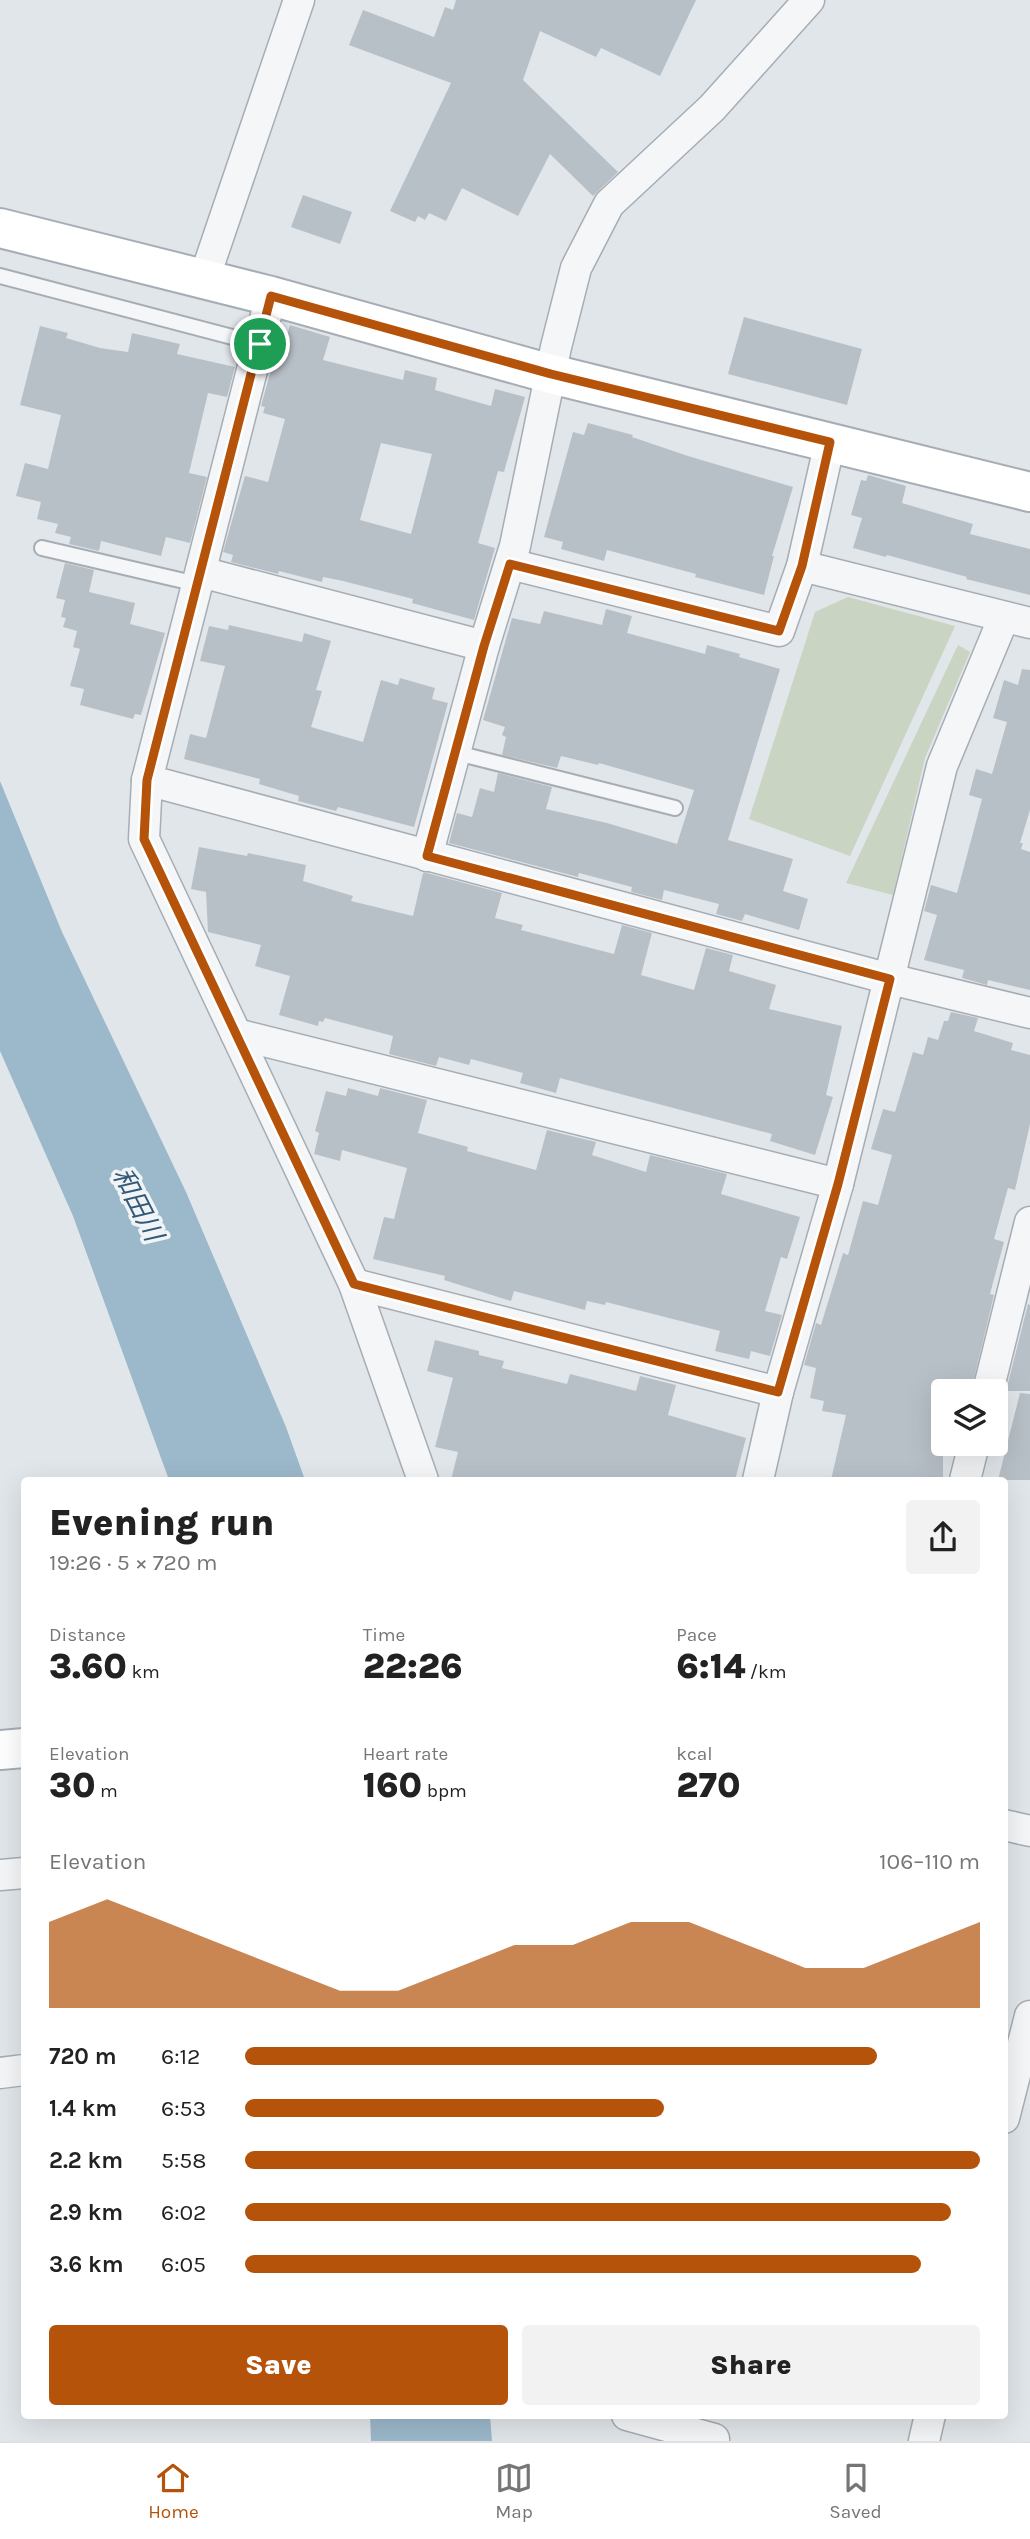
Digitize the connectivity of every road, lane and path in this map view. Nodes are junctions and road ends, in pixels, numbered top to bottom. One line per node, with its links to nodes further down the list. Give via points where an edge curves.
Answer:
1 (299, 0): 5 (street)
2 (809, 0): 8 (street, via 712,108 609,204 576,268)
3 (0, 228): 5 (street)
4 (0, 276): 7 (lane)
5 (204, 279): 6 (street)
6 (271, 296): 7 (street); 8 (street)
7 (260, 344): 14 (street)
8 (551, 374): 9 (street); 12 (street)
9 (830, 442): 10 (street); 13 (street)
10 (1030, 492)
11 (42, 548): 14 (lane)
12 (510, 564): 13 (street, via 779,631); 16 (street)
13 (802, 566): 15 (street)
14 (199, 578): 16 (street); 18 (street)
15 (1017, 620): 21 (street, via 942,766)
16 (484, 646): 17 (street)
17 (457, 752): 19 (lane); 20 (street)
18 (147, 780): 20 (street); 23 (street, via 144,839)
19 (675, 808)
20 (427, 856): 21 (street)
21 (890, 979): 22 (street); 24 (street)
22 (1030, 1013)
23 (236, 1034): 24 (street); 26 (street)
24 (838, 1184): 28 (street)
25 (1030, 1222): 27 (street)
26 (354, 1284): 28 (street); 30 (street)
27 (991, 1379)
28 (778, 1392): 31 (street)
29 (972, 1456): 32 (street)
30 (422, 1477)
31 (759, 1477)
32 (966, 1477)
33 (21, 1748): 34 (street)
34 (0, 1750)
35 (1008, 1826): 36 (street)
36 (1030, 1830)
37 (21, 1873): 38 (street)
38 (0, 1875)
39 (1030, 2016): 42 (street)
40 (21, 2070): 41 (street)
41 (0, 2073)
42 (1008, 2102)
43 (648, 2419): 45 (street)
44 (929, 2419): 46 (street)
45 (716, 2432)
46 (924, 2441)

